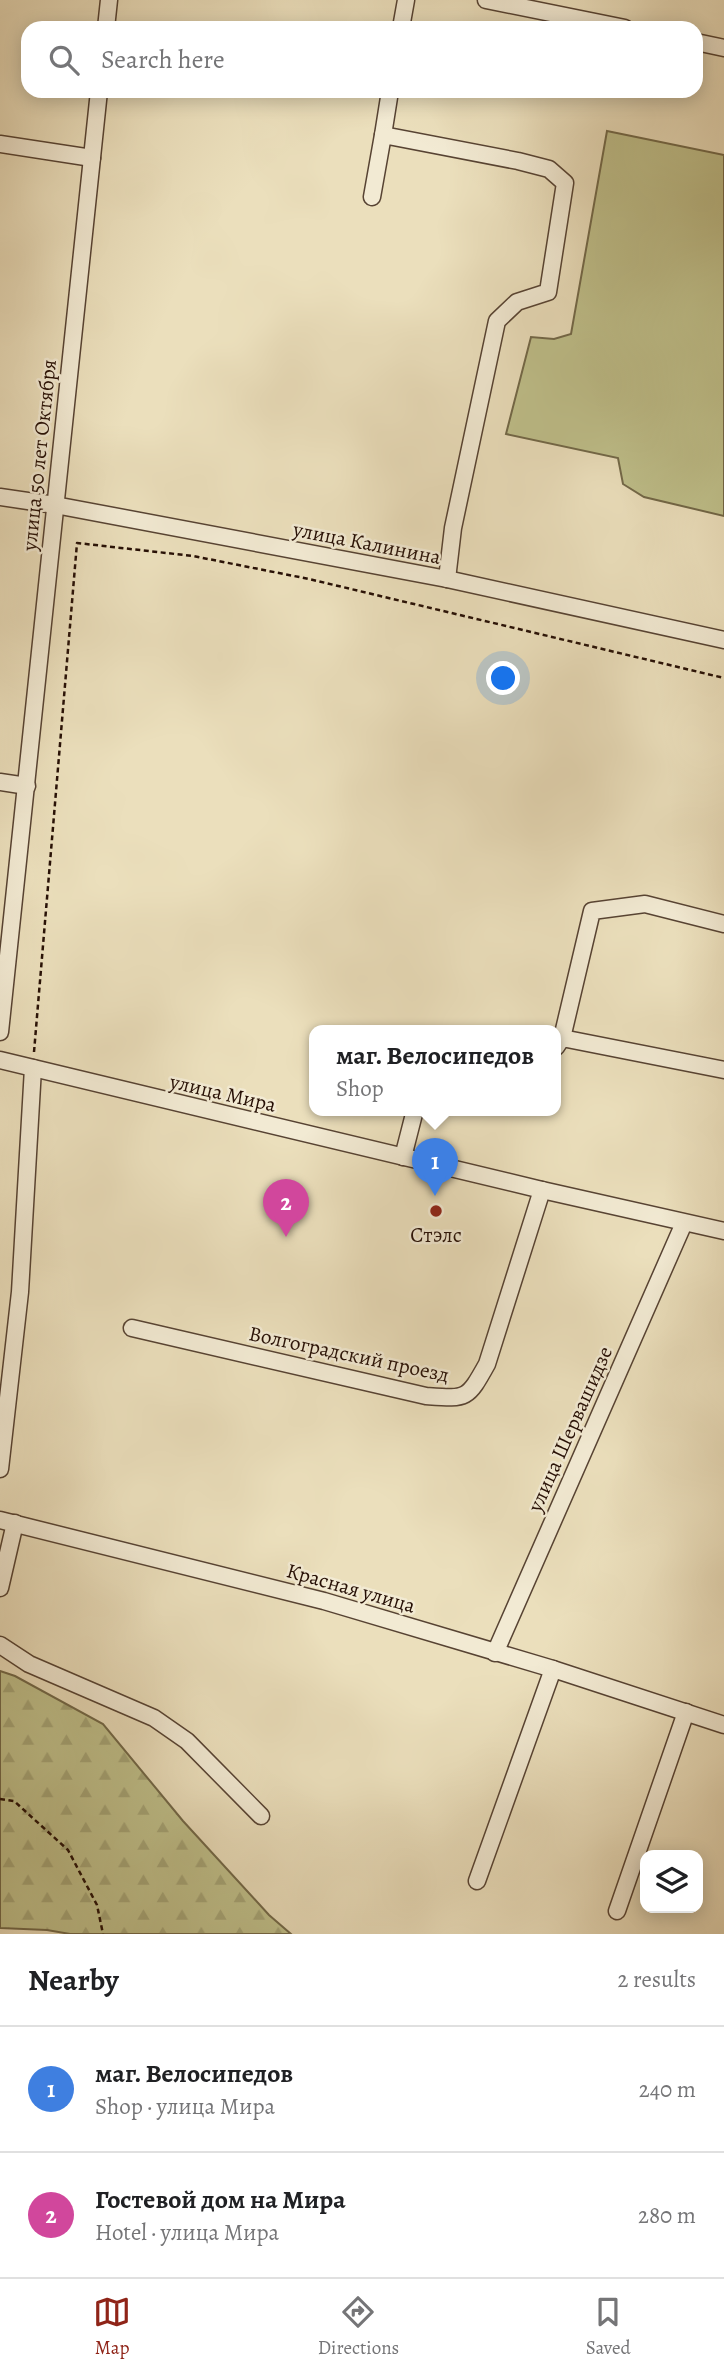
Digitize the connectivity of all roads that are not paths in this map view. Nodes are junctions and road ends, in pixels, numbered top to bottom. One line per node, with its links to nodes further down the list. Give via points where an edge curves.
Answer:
1 (109, 0): 4 (street)
2 (406, 0): 5 (street)
3 (486, 0): 6 (street)
4 (107, 21)
5 (402, 21)
6 (590, 21)
7 (703, 44): 8 (street)
8 (724, 48)
9 (98, 98): 13 (street, улица 50 лет Октября)
10 (389, 98): 11 (street)
11 (383, 135): 14 (street); 17 (street, via 549,169 565,183 548,292 517,302 497,321 453,528)
12 (0, 144): 13 (street)
13 (92, 158): 16 (street, улица 50 лет Октября)
14 (372, 197)
15 (0, 498): 16 (street, улица Калинина)
16 (55, 505): 17 (street, улица Калинина); 20 (street, улица 50 лет Октября)
17 (447, 579): 18 (street, улица Калинина)
18 (724, 640)
19 (0, 782): 20 (street)
20 (27, 786): 22 (street, улица 50 лет Октября)
21 (724, 924): 23 (street, via 645,904 592,911)
22 (0, 1032)
23 (561, 1035)
24 (561, 1043): 27 (street)
25 (0, 1060): 26 (street, улица Мира)
26 (33, 1068): 29 (street, улица Мира); 34 (street, via 20,1292)
27 (724, 1070)
28 (413, 1116): 29 (street)
29 (403, 1157): 30 (street, улица Мира)
30 (542, 1190): 31 (street, улица Мира); 33 (street, Волгоградский проезд, via 487,1364 472,1390 456,1398 426,1396)
31 (684, 1223): 32 (street, улица Мира); 38 (street, улица Шервашидзе)
32 (724, 1231)
33 (132, 1328)
34 (0, 1469)
35 (8, 1521): 36 (street); 38 (street, Красная улица, via 324,1601)
36 (0, 1588)
37 (0, 1645): 42 (street, via 29,1664 154,1717 187,1741)
38 (495, 1653): 39 (street, Красная улица)
39 (553, 1669): 40 (street, Красная улица); 43 (street)
40 (686, 1712): 41 (street, Красная улица); 44 (street)
41 (724, 1725)
42 (261, 1816)
43 (477, 1881)
44 (617, 1911)

